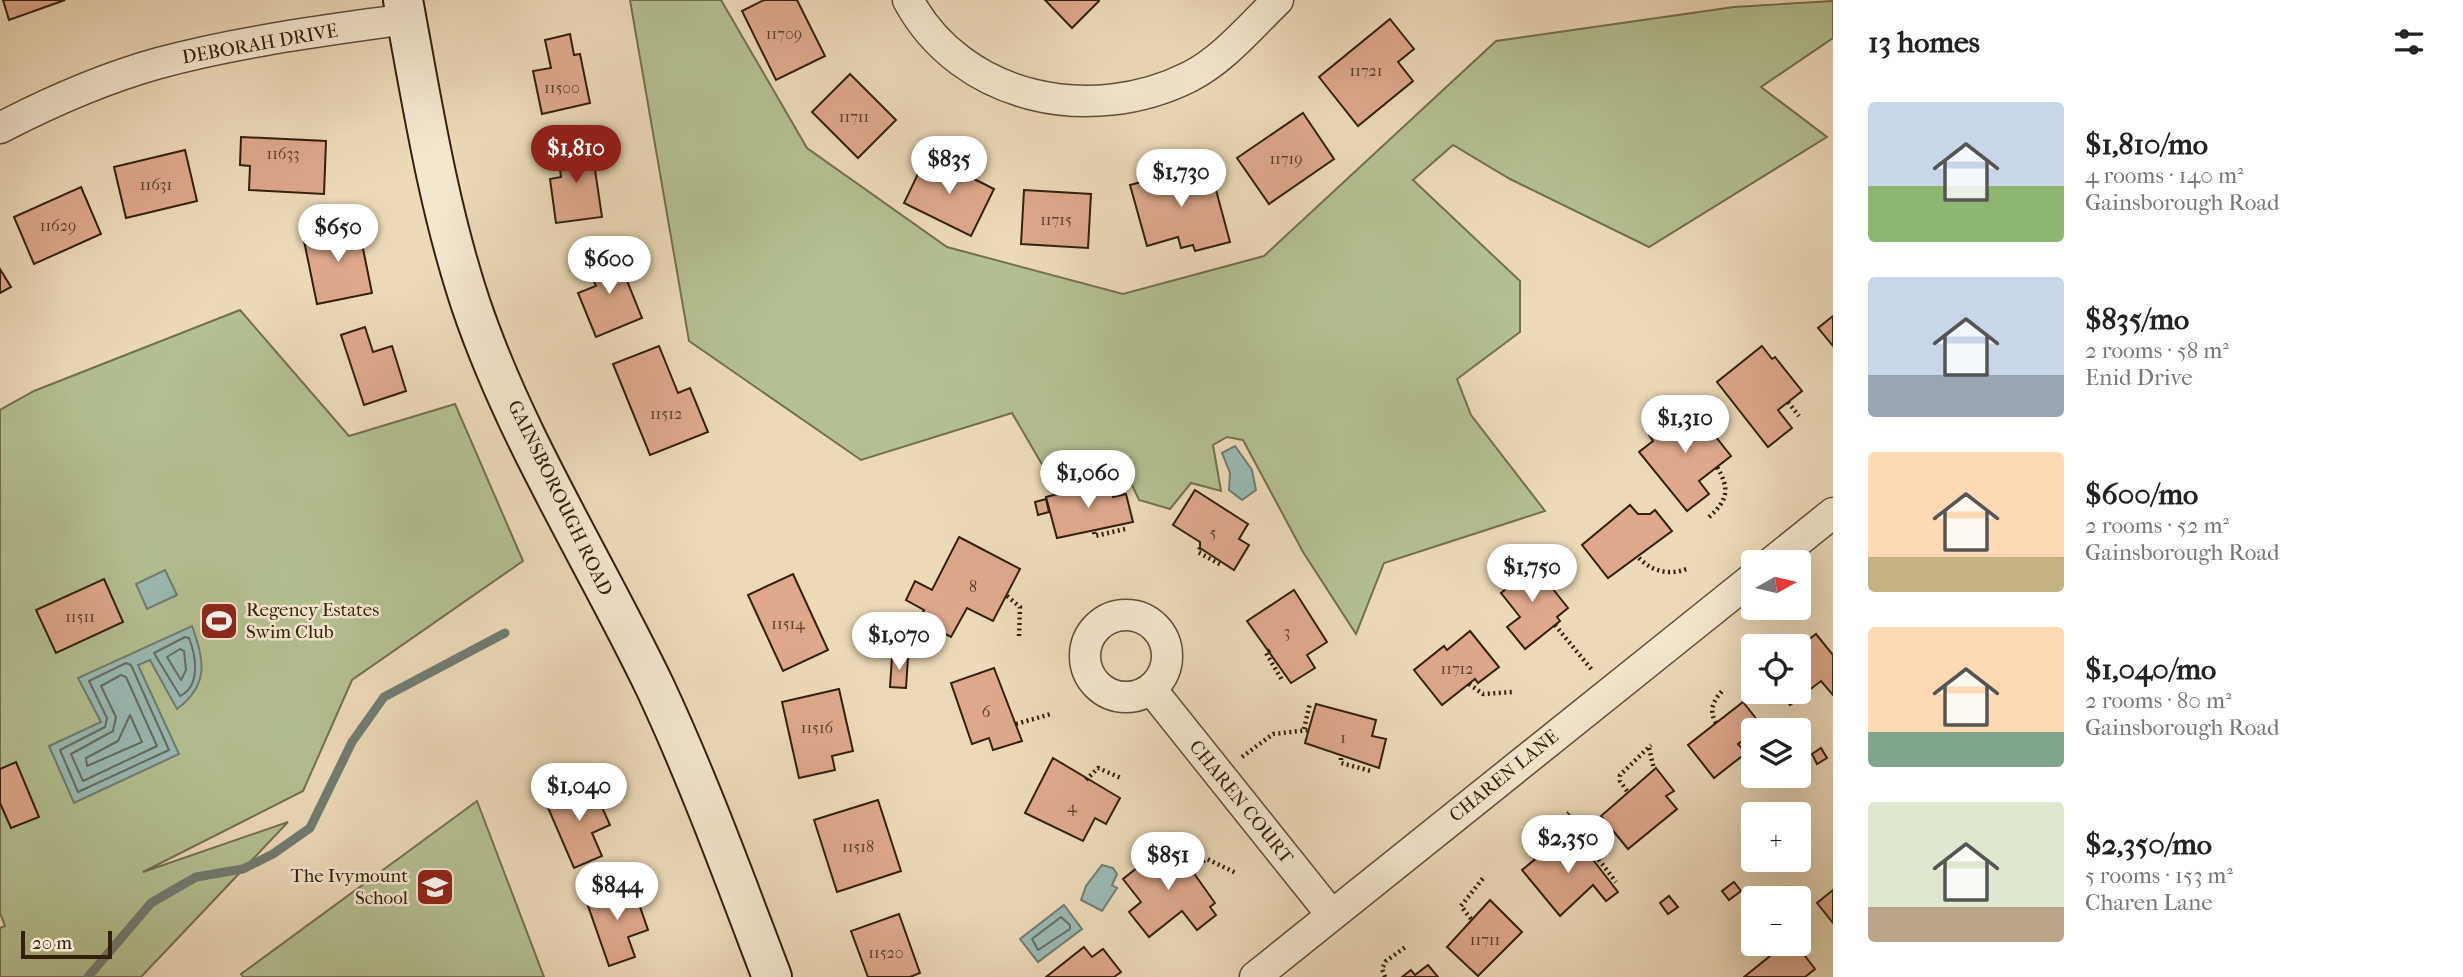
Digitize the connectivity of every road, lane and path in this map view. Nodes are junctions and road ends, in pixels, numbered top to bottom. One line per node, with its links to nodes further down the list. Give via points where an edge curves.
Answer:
1 (908, 0): 2 (street, via 945,48 986,79 1036,97 1088,101 1133,96 1191,76)
2 (1278, 0)
3 (405, 10): 4 (street, DEBORAH DRIVE, via 156,64); 47 (street, GAINSBOROUGH ROAD, via 451,240 472,307 517,412 655,688)
4 (0, 128)
5 (1788, 402): 6 (path)
6 (1799, 416)
7 (1717, 467): 9 (path, via 1727,494 1723,505)
8 (1833, 513): 13 (street)
9 (1709, 517)
10 (1125, 529): 11 (path, via 1096,536)
11 (1094, 532)
12 (1200, 548): 15 (path, via 1198,552)
13 (1787, 550)
14 (1639, 558): 16 (path, via 1658,570)
15 (1221, 565)
16 (1689, 568)
17 (1741, 587): 26 (street, CHAREN LANE)
18 (1007, 596): 20 (path, via 1020,607)
19 (1555, 625): 26 (path)
20 (1019, 638)
21 (1270, 650): 22 (path, via 1266,653)
22 (1282, 680)
23 (1469, 684): 27 (path, via 1483,694)
24 (1724, 689): 30 (path, via 1714,701)
25 (1151, 690): 35 (street, CHAREN COURT)
26 (1610, 691): 44 (street, CHAREN LANE)
27 (1512, 692)
28 (1311, 703): 35 (path, via 1306,729 1273,734)
29 (1051, 714): 31 (path)
30 (1716, 723)
31 (1016, 724)
32 (1341, 758): 34 (path, via 1340,763)
33 (1654, 769): 38 (path, via 1650,746 1620,775)
34 (1371, 771)
35 (1219, 775): 44 (street, CHAREN COURT)
36 (1121, 778): 37 (path, via 1098,768)
37 (1086, 780)
38 (1627, 791)
39 (1554, 851): 43 (path, via 1546,833 1567,815)
40 (1189, 870): 41 (path, via 1207,859)
41 (1236, 873)
42 (1484, 877): 45 (path, via 1461,906)
43 (1616, 882)
44 (1331, 914): 48 (street, CHAREN LANE)
45 (1471, 919)
46 (1407, 946): 49 (path, via 1386,961)
47 (772, 977)
48 (1255, 977)
49 (1385, 977)

